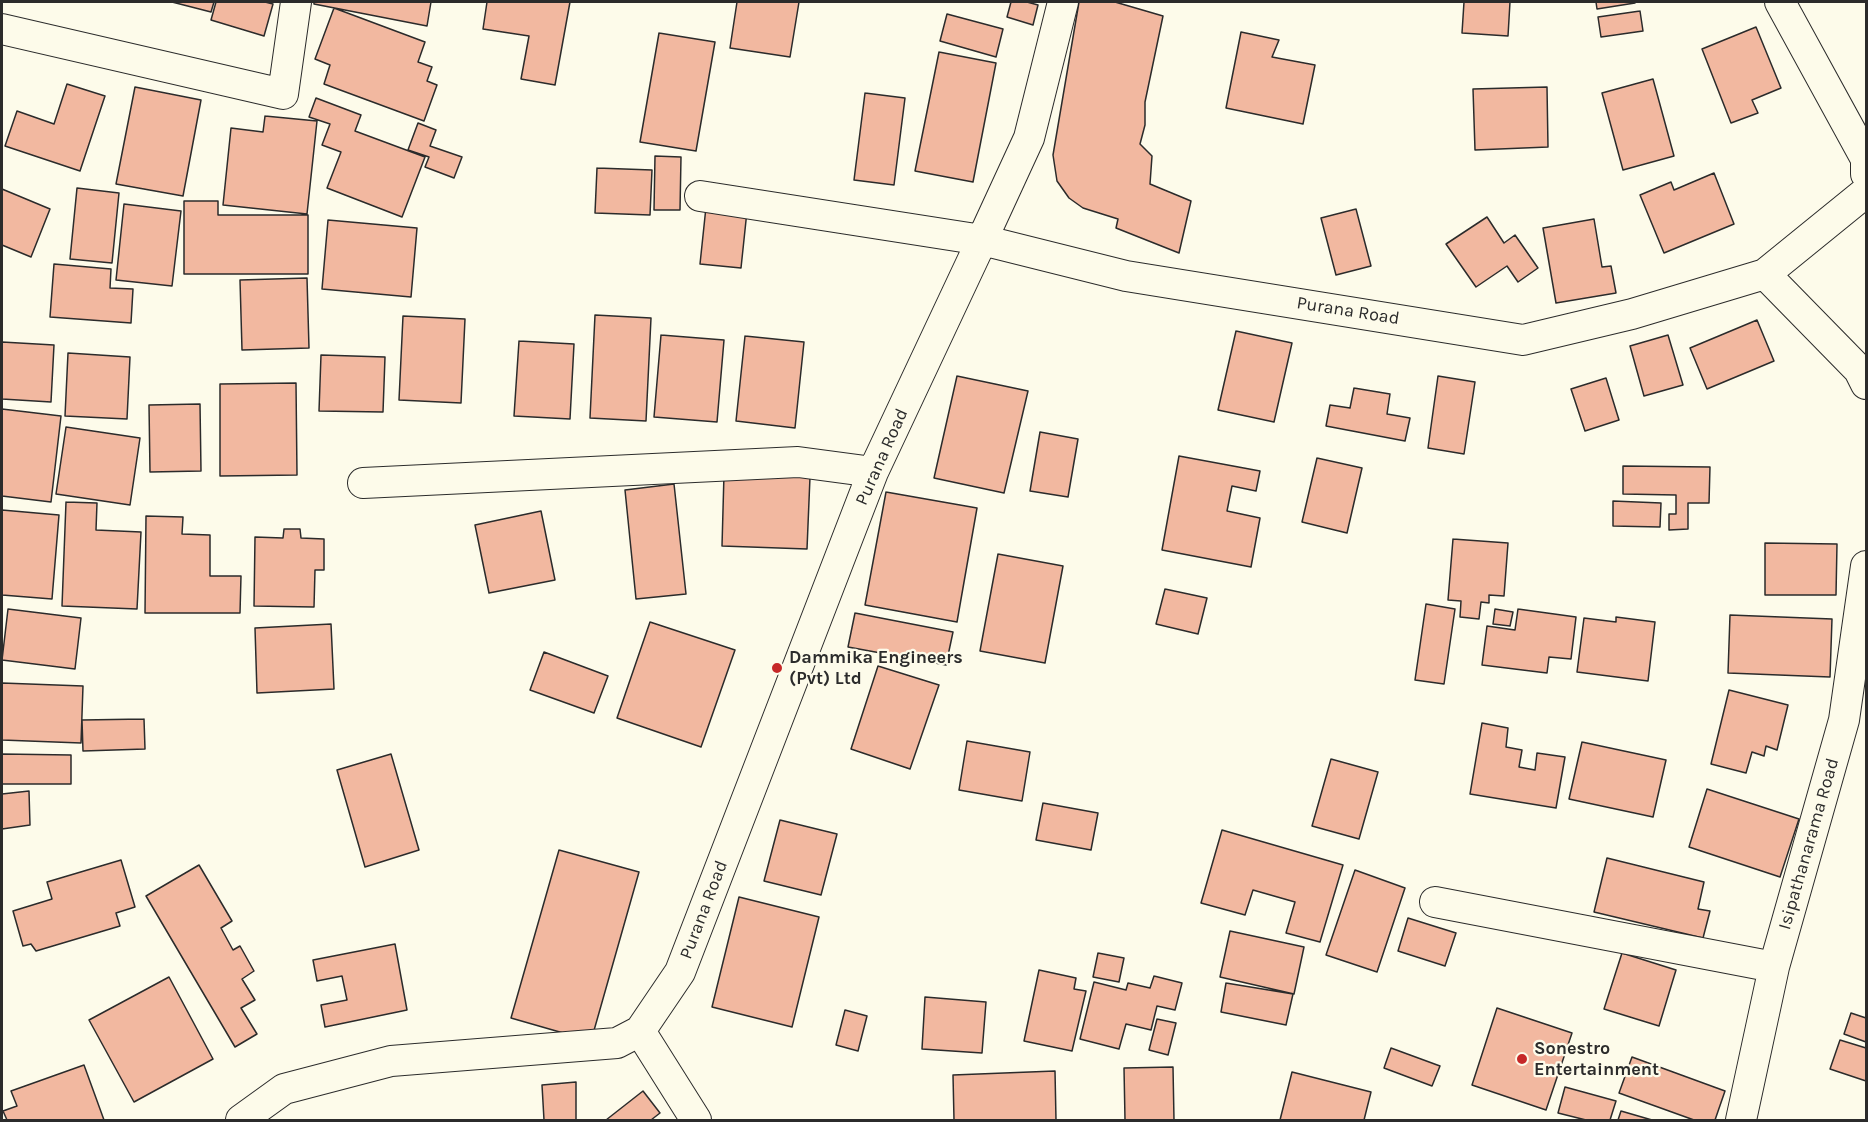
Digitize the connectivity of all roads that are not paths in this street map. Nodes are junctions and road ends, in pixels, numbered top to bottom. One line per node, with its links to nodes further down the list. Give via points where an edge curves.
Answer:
1 (296, 2): 4 (street, via 283,94)
2 (1063, 2): 8 (street, via 1029,138)
3 (1780, 2): 5 (street, via 1866,159)
4 (2, 29)
5 (1866, 174)
6 (1866, 192): 9 (street)
7 (700, 196): 8 (street)
8 (982, 240): 9 (street, Purana Road, via 1126,276 1523,340 1632,314); 11 (street, Purana Road)
9 (1765, 274): 10 (street, via 1859,370)
10 (1866, 384)
11 (873, 472): 12 (street, via 798,462); 16 (street, Purana Road, via 680,972)
12 (363, 483)
13 (1866, 566): 15 (street, Isipathanarama Road, via 1844,720)
14 (1435, 902): 15 (street)
15 (1774, 967): 19 (street, Isipathanarama Road)
16 (640, 1031): 17 (street, via 617,1043 391,1061 284,1089); 18 (street)
17 (241, 1120)
18 (696, 1120)
19 (1741, 1120)

